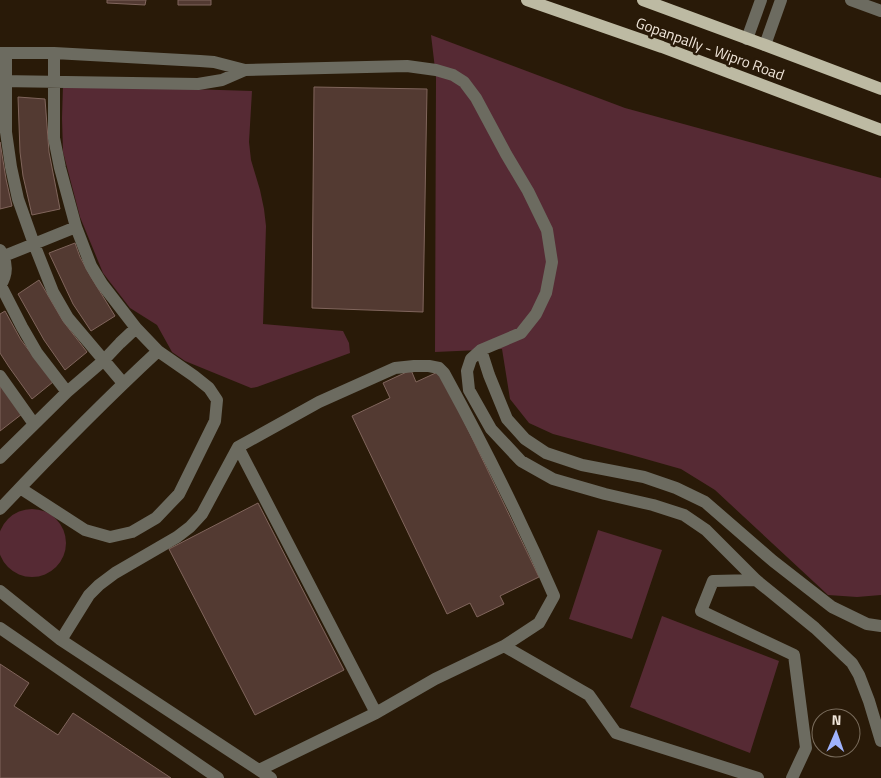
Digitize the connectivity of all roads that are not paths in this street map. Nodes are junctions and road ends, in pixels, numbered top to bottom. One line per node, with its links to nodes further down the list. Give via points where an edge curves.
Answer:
1 (527, 0): 15 (main road, Gopanpally - Wipro Road)
2 (643, 0): 7 (main road, Gopanpally - Wipro Road)
3 (761, 0): 7 (lane)
4 (781, 0): 8 (lane)
5 (851, 0): 6 (lane)
6 (881, 11)
7 (747, 39): 8 (main road, Gopanpally - Wipro Road)
8 (765, 45): 14 (main road, Gopanpally - Wipro Road)
9 (3, 53): 10 (lane); 12 (lane)
10 (54, 54): 11 (lane, via 214,62); 13 (lane)
11 (245, 70): 13 (lane, via 222,80 198,84); 21 (lane, via 407,66 436,70 464,82 476,98 548,230 552,262 546,293 536,314 521,332)
12 (3, 81): 13 (lane); 17 (lane, via 10,167)
13 (54, 81): 16 (lane, via 54,138)
14 (881, 89)
15 (881, 130)
16 (76, 228): 17 (lane); 20 (lane, via 91,266)
17 (34, 244): 18 (lane); 23 (lane, via 53,292 68,318)
18 (2, 253): 19 (lane, via 7,271)
19 (0, 286): 26 (lane, via 37,353)
20 (136, 328): 22 (lane); 23 (lane)
21 (481, 350): 32 (lane, via 467,371 469,390 491,429 521,461 553,479 684,515 706,530); 34 (lane, via 508,419 525,439 546,453 582,465 644,477 705,502 832,608 867,624)
22 (158, 351): 25 (lane); 30 (lane, via 209,388 217,400 215,421 179,494 156,518 132,532 110,537 85,530)
23 (103, 361): 25 (lane); 26 (lane)
24 (0, 376): 27 (lane)
25 (123, 383): 30 (lane)
26 (67, 392): 27 (lane)
27 (34, 424): 29 (lane)
28 (238, 447): 36 (lane, via 202,514 190,528 99,585 89,595); 37 (lane, via 319,402 395,368 439,368 486,450 554,596 539,623); 38 (lane)
29 (0, 458)
30 (20, 488): 31 (lane)
31 (0, 509)
32 (756, 580): 39 (lane, via 852,663 860,675); 44 (lane, via 713,581 701,611 794,655 806,748)
33 (0, 591): 36 (lane)
34 (881, 626)
35 (0, 628): 41 (lane)
36 (61, 640): 40 (lane)
37 (504, 646): 38 (lane); 43 (lane, via 589,695 616,734)
38 (376, 713): 40 (lane)
39 (881, 741)
40 (260, 770): 42 (lane)
41 (218, 778)
42 (271, 778)
43 (758, 778)
44 (792, 778)

